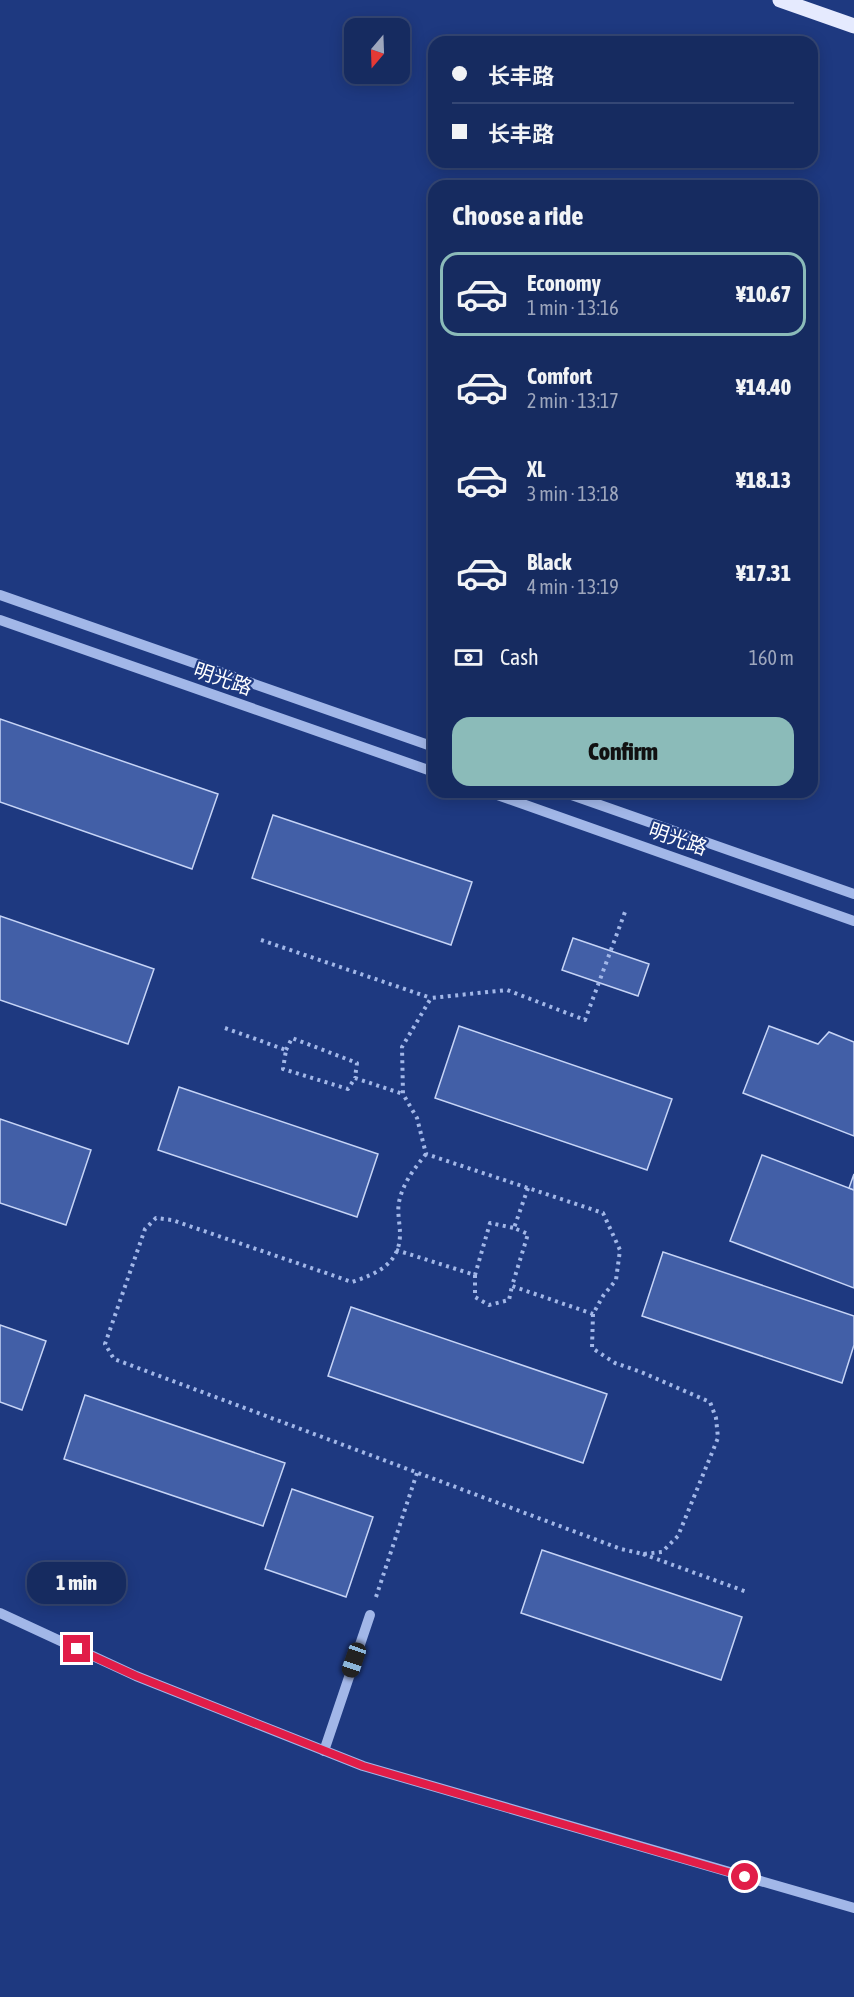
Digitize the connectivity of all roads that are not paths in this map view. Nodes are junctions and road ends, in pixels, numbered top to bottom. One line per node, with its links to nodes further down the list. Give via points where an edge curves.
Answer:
1 (780, 0): 2 (main road)
2 (854, 26)
3 (0, 595): 5 (street, 明光路)
4 (0, 620): 6 (street, 明光路)
5 (428, 745)
6 (428, 770)
7 (506, 798): 10 (street, 明光路)
8 (580, 798): 9 (street, 明光路)
9 (854, 894)
10 (854, 921)
11 (0, 1613): 13 (street, via 136,1676)
12 (370, 1615): 13 (street)
13 (324, 1751): 14 (street, via 363,1766)
14 (854, 1908)

